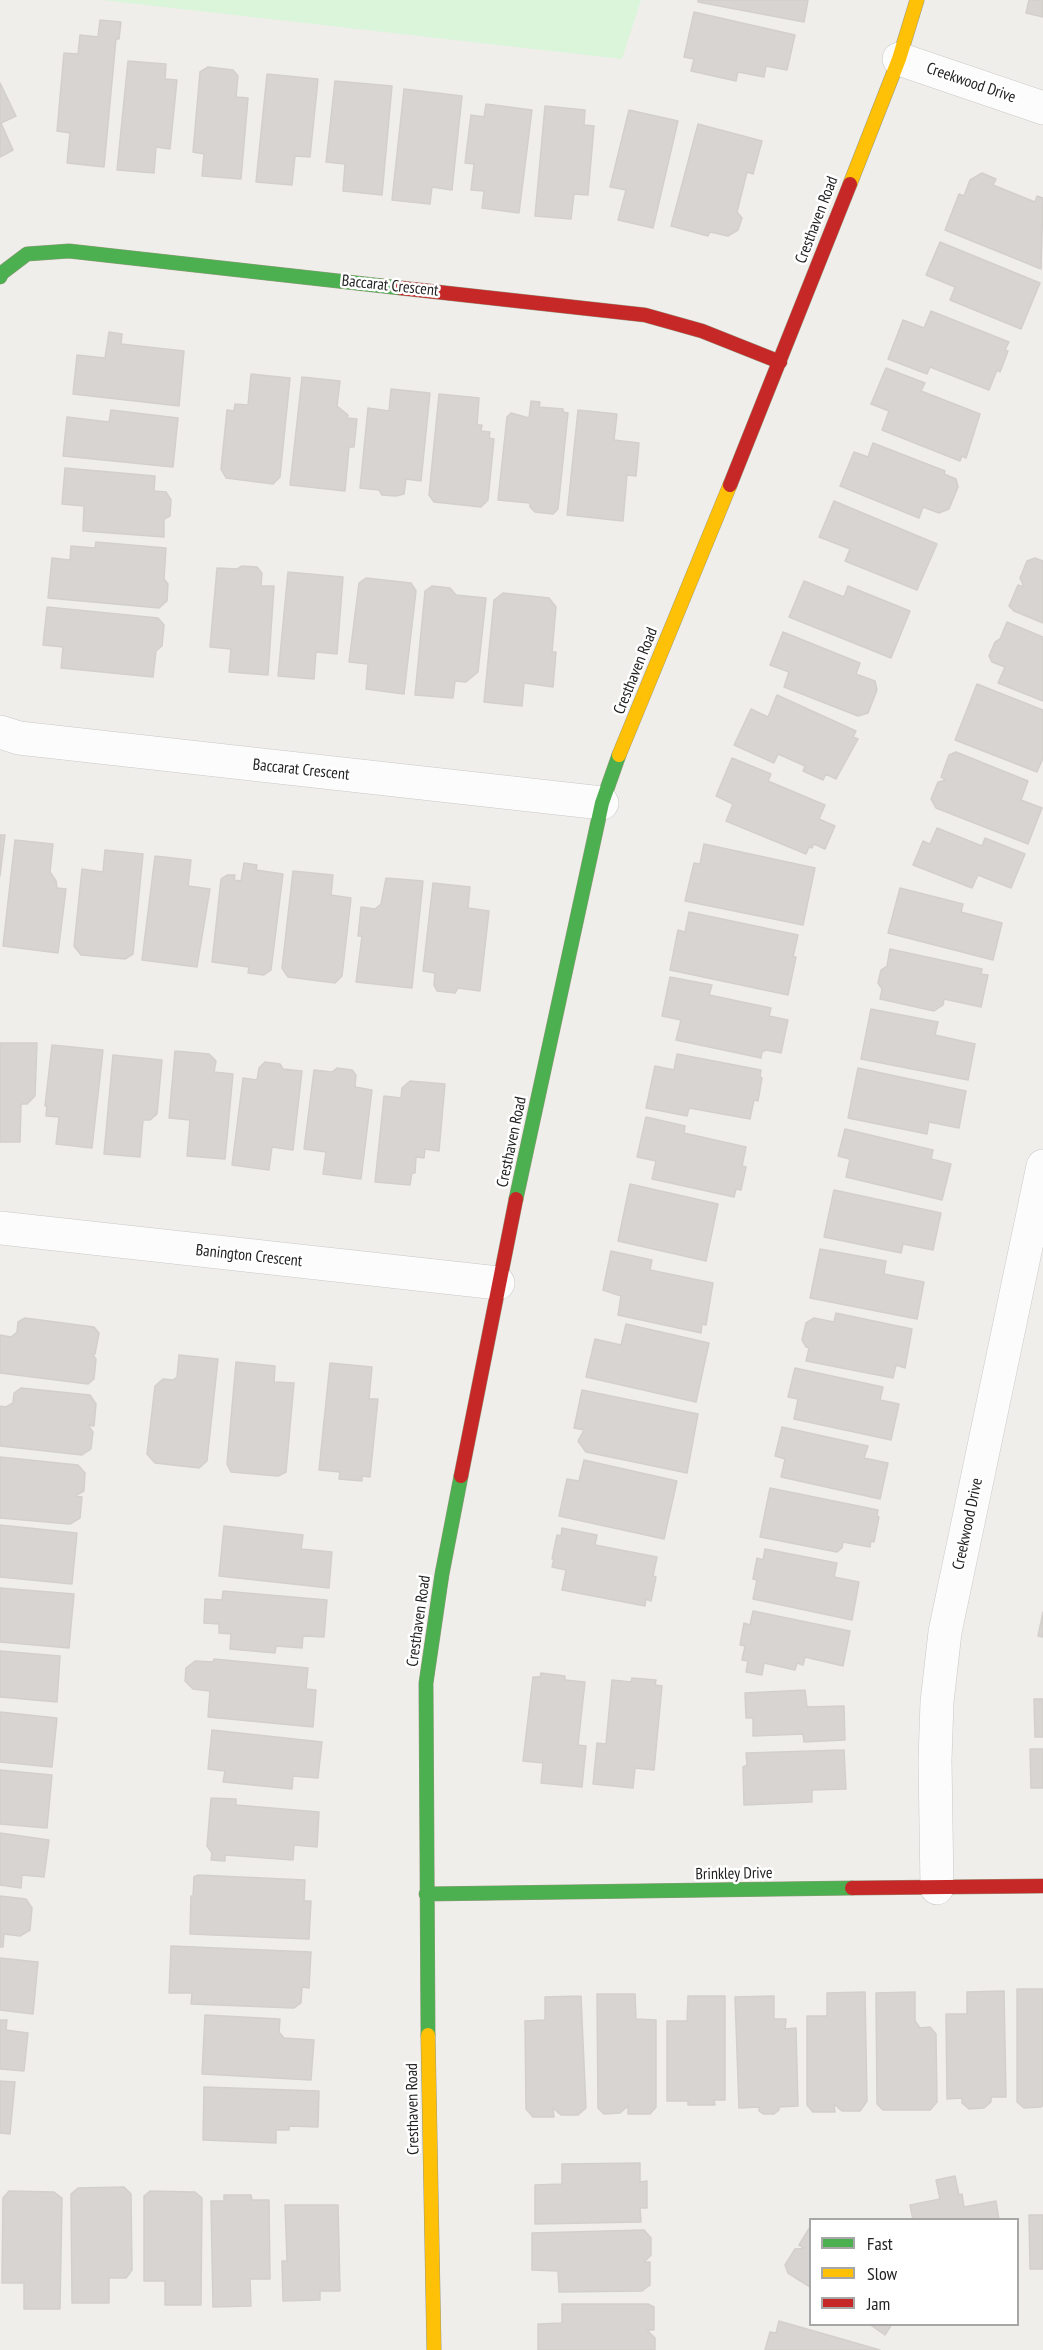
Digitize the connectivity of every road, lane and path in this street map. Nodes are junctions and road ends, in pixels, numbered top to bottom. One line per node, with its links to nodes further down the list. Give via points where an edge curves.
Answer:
1 (917, 0): 2 (street, Cresthaven Road)
2 (898, 59): 3 (street, Creekwood Drive); 5 (street, Cresthaven Road)
3 (1043, 108)
4 (0, 277): 5 (street, Baccarat Crescent, via 27,254 81,252 645,315 702,331)
5 (780, 362): 7 (street, Cresthaven Road)
6 (0, 732): 7 (street, Baccarat Crescent, via 19,738)
7 (602, 803): 10 (street, Cresthaven Road)
8 (1043, 1166): 12 (street, Creekwood Drive, via 945,1632 935,1760)
9 (0, 1228): 10 (street, Banington Crescent)
10 (498, 1283): 13 (street, Cresthaven Road, via 442,1574 426,1683)
11 (1043, 1886): 12 (street, Brinkley Drive)
12 (937, 1888): 13 (street, Brinkley Drive)
13 (426, 1894): 14 (street, Cresthaven Road)
14 (434, 2350)

